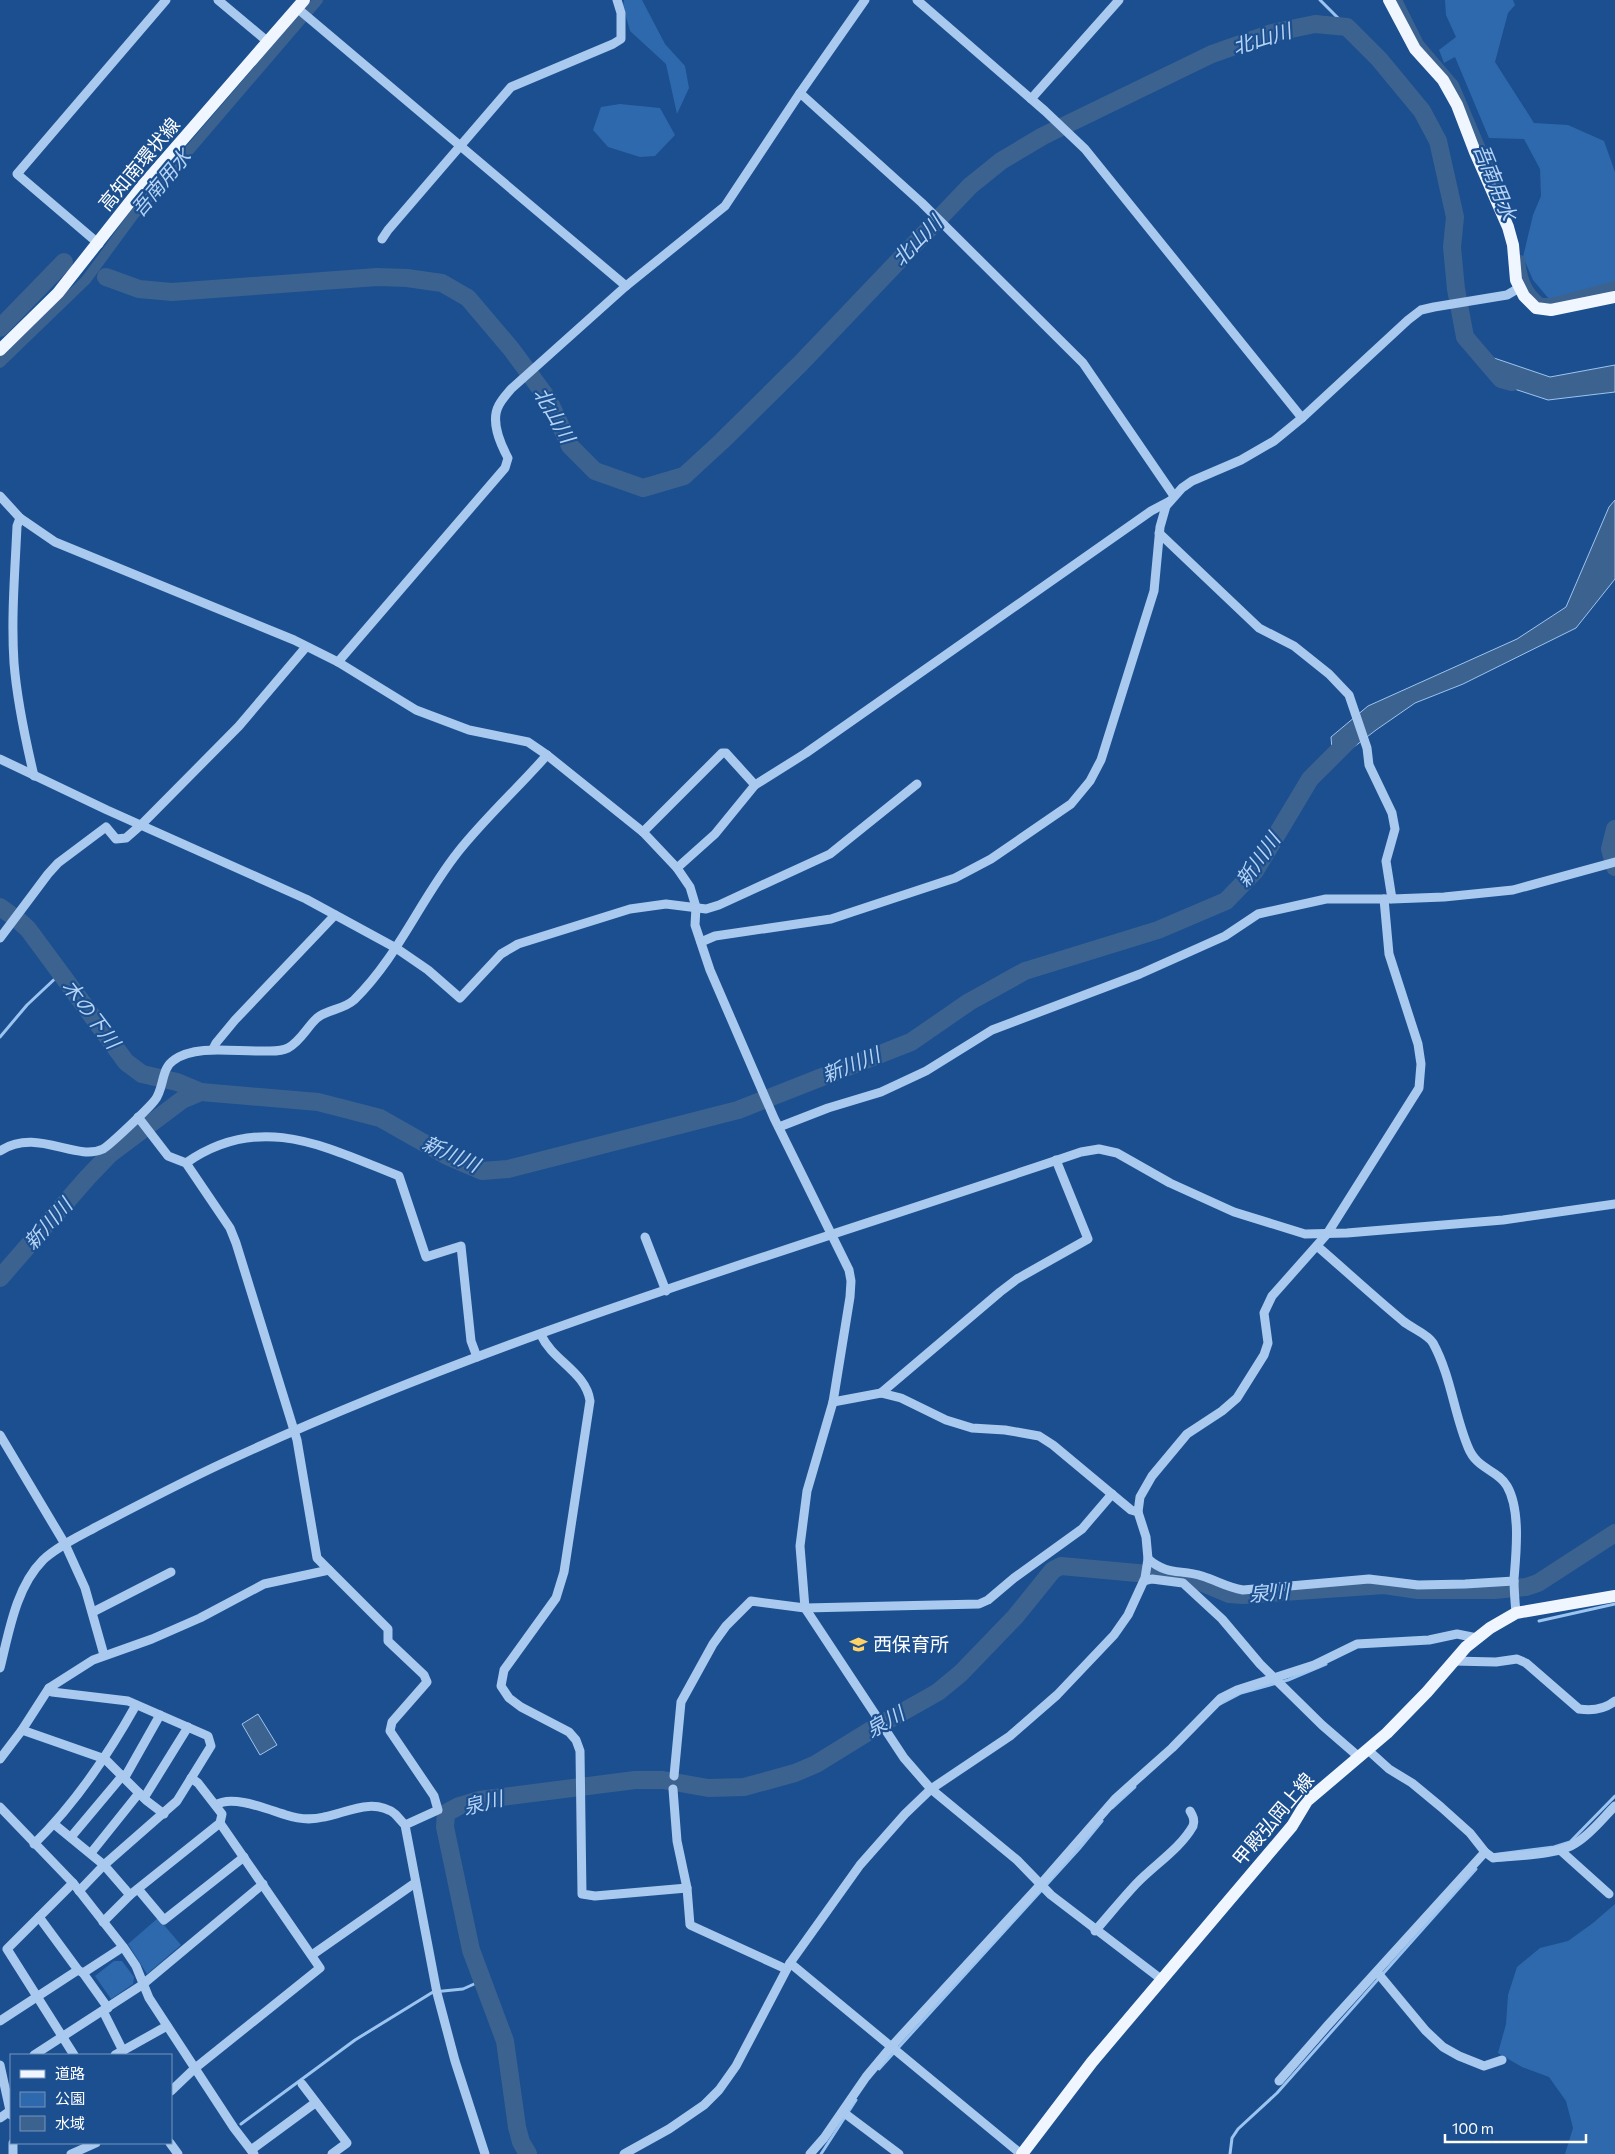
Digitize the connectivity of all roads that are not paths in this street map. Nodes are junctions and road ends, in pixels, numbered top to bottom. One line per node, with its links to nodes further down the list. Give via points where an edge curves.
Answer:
1 (166, 0): 14 (street, via 17,174)
2 (218, 0): 9 (street)
3 (617, 0): 12 (street, via 622,39 515,84)
4 (865, 0): 10 (street)
5 (917, 0): 11 (street)
6 (1119, 0): 11 (street)
7 (1389, 0): 16 (main road, via 1415,49 1443,80 1457,105 1508,227)
8 (303, 9): 9 (main road, 高知南環状線); 12 (street)
9 (268, 42): 14 (main road, 高知南環状線, via 144,184)
10 (800, 93): 15 (street, via 725,206); 21 (street, via 922,203 1083,363)
11 (1031, 99): 19 (street, via 1085,149)
12 (460, 146): 13 (street); 15 (street)
13 (382, 239)
14 (99, 244): 18 (main road, 高知南環状線, via 58,293)
15 (626, 286): 25 (street, via 511,389 499,404 495,418 508,458 504,468)
16 (1519, 288): 17 (main road, via 1529,303 1543,310); 19 (street, via 1507,295 1421,310)
17 (1615, 296)
18 (0, 350)
19 (1302, 418): 21 (street, via 1256,453 1192,481)
20 (0, 496): 22 (street)
21 (1172, 498): 23 (street, via 1166,506); 29 (street, via 814,748)
22 (20, 518): 24 (street, via 55,542); 28 (street, via 14,663)
23 (1159, 533): 35 (street, via 1259,628 1294,646 1349,695 1370,765 1392,813 1395,829 1386,861); 39 (street, via 1154,590 1101,760 1090,781 1071,804 991,859 955,878 831,919 715,936)
24 (306, 647): 25 (street); 31 (street, via 239,726)
25 (338, 662): 26 (street, via 416,710 469,730 528,742)
26 (547, 755): 32 (street); 40 (street, via 458,852)
27 (0, 759): 28 (street)
28 (34, 776): 31 (street)
29 (756, 784): 32 (street, via 726,753 722,753); 34 (street, via 715,834)
30 (917, 784): 36 (street, via 830,854 720,905 706,909)
31 (142, 824): 37 (street); 38 (street, via 126,838 116,839 106,827 58,863)
32 (643, 832): 34 (street)
33 (1612, 863): 35 (street, via 1513,890)
34 (677, 868): 36 (street, via 690,887)
35 (1388, 899): 43 (street, via 1326,899 1258,914 1225,936 1140,974 992,1030 926,1071 881,1092); 48 (street, via 1389,954 1420,1058 1419,1088)
36 (696, 907): 39 (street, via 695,925); 40 (street, via 666,904 630,909 518,944 501,954 460,998)
37 (335, 915): 40 (street); 41 (street, via 235,1020)
38 (0, 938)
39 (700, 942): 43 (street)
40 (396, 948): 41 (street, via 353,1001 317,1018 288,1048 276,1051)
41 (213, 1049): 42 (street, via 171,1061 156,1100)
42 (139, 1118): 44 (street, via 103,1148 90,1152 36,1142 19,1143); 46 (street, via 168,1156)
43 (779, 1127): 49 (street)
44 (0, 1151)
45 (1056, 1160): 48 (street, via 1099,1149 1116,1153 1170,1183 1234,1212 1305,1234); 49 (street); 55 (street, via 1088,1239 1000,1292)
46 (186, 1163): 54 (street, via 215,1146 245,1138 289,1137 325,1146 399,1176 426,1257 460,1246 471,1341); 57 (street, via 230,1228)
47 (1615, 1204): 48 (street, via 1503,1220)
48 (1327, 1234): 51 (street)
49 (833, 1235): 52 (street); 56 (street, via 851,1281)
50 (645, 1237): 52 (street)
51 (1317, 1246): 60 (street, via 1272,1296 1264,1313 1268,1343 1264,1355 1237,1398 1187,1434 1174,1448 1140,1497); 65 (street, via 1402,1320 1432,1341 1444,1368 1468,1448 1484,1468 1500,1476 1508,1487 1517,1533)
52 (666, 1291): 53 (street)
53 (542, 1335): 54 (street); 109 (street, via 552,1353 582,1380 589,1390 590,1401 564,1572 556,1598 504,1670 501,1686 509,1698 569,1732 576,1740 580,1751 582,1894 595,1896)
54 (477, 1357): 57 (street)
55 (881, 1393): 56 (street); 59 (street, via 901,1398 946,1420 972,1428 1038,1436)
56 (833, 1402): 67 (street, via 807,1491 800,1546)
57 (294, 1430): 61 (street, via 150,1498); 62 (street, via 314,1548 317,1558)
58 (0, 1435): 61 (street)
59 (1112, 1494): 60 (street, via 1130,1510); 67 (street, via 1082,1529 979,1604)
60 (1138, 1512): 64 (street, via 1146,1537)
61 (65, 1544): 68 (street); 73 (street, via 34,1570 16,1607)
62 (329, 1570): 71 (street, via 264,1584 200,1618); 97 (street, via 388,1629 388,1641 424,1675 426,1682 392,1722 390,1731 434,1796 438,1810)
63 (171, 1572): 68 (street)
64 (1146, 1572): 65 (street, via 1157,1567 1187,1572 1243,1590 1369,1579 1418,1585); 74 (street, via 1152,1579 1183,1583 1222,1619); 88 (street, via 1128,1615 1114,1635 1057,1695 1010,1736)
65 (1515, 1587): 69 (street)
66 (1615, 1596): 69 (main road, 甲殿弘岡上線)
67 (806, 1608): 85 (street, via 751,1602 726,1626 681,1702); 88 (street, via 904,1758)
68 (93, 1612): 71 (street)
69 (1516, 1614): 70 (main road, 甲殿弘岡上線)
70 (1478, 1638): 72 (main road, 甲殿弘岡上線); 74 (street, via 1457,1634 1429,1640 1357,1644)
71 (104, 1655): 75 (street)
72 (1453, 1661): 76 (street, via 1517,1660 1526,1663 1579,1708 1589,1711 1609,1706); 81 (main road, 甲殿弘岡上線, via 1427,1692)
73 (0, 1668)
74 (1279, 1682): 81 (street, via 1322,1725); 108 (street, via 1238,1690 1221,1698 1116,1798)
75 (49, 1688): 77 (street, via 52,1692); 80 (street)
76 (1615, 1701)
77 (136, 1704): 78 (street); 83 (street)
78 (160, 1715): 79 (street); 84 (street)
79 (188, 1727): 86 (street, via 208,1736 211,1746); 89 (street)
80 (22, 1730): 82 (street); 83 (street)
81 (1363, 1753): 102 (street, via 1412,1783 1470,1833); 123 (main road, 甲殿弘岡上線, via 1307,1801 1292,1826)
82 (0, 1759)
83 (105, 1759): 84 (street); 96 (street)
84 (124, 1776): 89 (street); 98 (street)
85 (674, 1776)
86 (191, 1778): 90 (street); 94 (street, via 178,1801)
87 (673, 1789): 109 (street)
88 (931, 1789): 108 (street, via 1017,1860); 120 (street, via 860,1865)
89 (142, 1796): 94 (street); 101 (street)
90 (216, 1805): 95 (street, via 222,1814); 97 (street, via 220,1802 247,1803 308,1819 373,1806 394,1813)
91 (1615, 1806): 100 (street, via 1586,1836)
92 (0, 1807): 99 (street)
93 (1190, 1811): 116 (street, via 1194,1824)
94 (164, 1814): 104 (street)
95 (220, 1823): 103 (street); 110 (street)
96 (54, 1824): 98 (street); 99 (street)
97 (405, 1826): 105 (street)
98 (72, 1837): 101 (street)
99 (34, 1844): 106 (street)
100 (1560, 1850): 102 (street); 112 (street)
101 (90, 1853): 104 (street)
102 (1489, 1854): 122 (street)
103 (244, 1857): 107 (street); 110 (street, via 164,1920)
104 (104, 1865): 111 (street); 113 (street)
105 (415, 1883): 119 (street); 147 (street, via 437,1991)
106 (73, 1884): 111 (street); 114 (street)
107 (263, 1884): 119 (street); 124 (street)
108 (1042, 1886): 116 (street); 130 (street)
109 (687, 1888): 120 (street, via 690,1925)
110 (138, 1889): 113 (street)
111 (79, 1891): 115 (street)
112 (1609, 1894)
113 (130, 1895): 115 (street)
114 (39, 1917): 118 (street); 121 (street)
115 (103, 1922): 117 (street)
116 (1095, 1930): 123 (street)
117 (123, 1947): 121 (street); 124 (street, via 136,1966)
118 (4, 1951): 125 (street)
119 (312, 1955): 136 (street, via 320,1968)
120 (788, 1966): 130 (street); 148 (street, via 736,2066 719,2090 669,2129)
121 (81, 1971): 125 (street); 126 (street)
122 (1377, 1972): 134 (street, via 1426,2031 1444,2047 1484,2066); 137 (street)
123 (1160, 1979): 151 (main road, 甲殿弘岡上線)
124 (142, 1985): 126 (street); 128 (street)
125 (38, 1998): 127 (street); 129 (street)
126 (106, 2009): 129 (street); 131 (street)
127 (0, 2021)
128 (167, 2026): 131 (street); 136 (street)
129 (63, 2038): 132 (street); 133 (street)
130 (895, 2050): 142 (street, via 866,2077); 151 (street)
131 (119, 2053)
132 (36, 2054)
133 (73, 2054)
134 (1502, 2060)
135 (3, 2068): 141 (street)
136 (194, 2069): 139 (street); 144 (street)
137 (1279, 2081)
138 (302, 2084): 140 (street)
139 (172, 2090)
140 (315, 2103): 144 (street); 146 (street, via 347,2144)
141 (10, 2107)
142 (847, 2115): 149 (street); 150 (street)
143 (94, 2144): 145 (street)
144 (253, 2152)
145 (76, 2153)
146 (332, 2154)
147 (484, 2154)
148 (624, 2154)
149 (810, 2154)
150 (899, 2154)
151 (1021, 2154)

